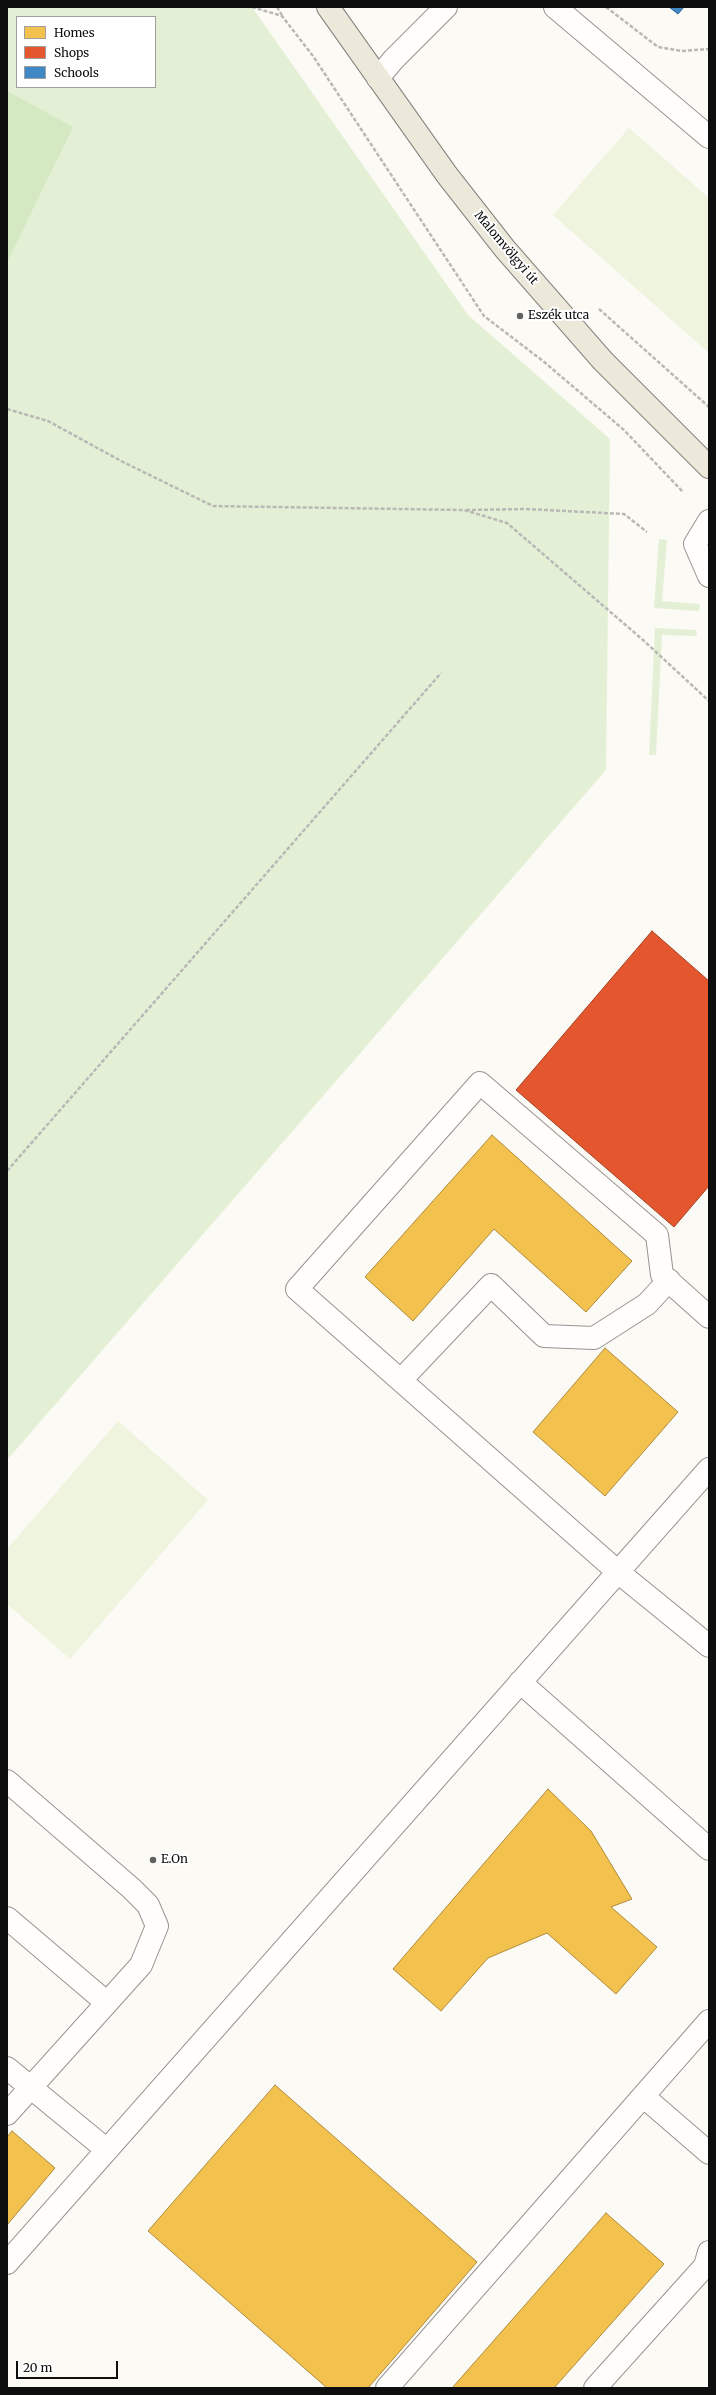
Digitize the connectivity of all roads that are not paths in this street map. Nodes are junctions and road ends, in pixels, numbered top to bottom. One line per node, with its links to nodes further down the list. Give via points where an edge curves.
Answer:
1 (328, 7): 4 (main road, Malomvölgyi út)
2 (446, 7): 4 (lane)
3 (555, 7): 5 (lane)
4 (378, 78): 6 (main road, Malomvölgyi út, via 447,175 505,249 603,361)
5 (709, 137)
6 (709, 468)
7 (709, 521): 8 (lane, via 695,544)
8 (709, 576)
9 (669, 1280): 10 (lane); 11 (lane, via 648,1304 594,1338 544,1336 491,1285); 11 (lane, via 662,1275 657,1235 480,1083 297,1289)
10 (709, 1317)
11 (401, 1380): 13 (lane)
12 (709, 1469): 13 (lane)
13 (618, 1572): 14 (lane); 15 (lane)
14 (709, 1646)
15 (520, 1682): 17 (lane); 25 (lane)
16 (7, 1782): 19 (lane, via 148,1905 157,1926 141,1965)
17 (709, 1849)
18 (7, 1918): 19 (lane)
19 (107, 2003): 22 (lane)
20 (709, 2021): 23 (lane)
21 (7, 2068): 22 (lane)
22 (30, 2088): 24 (lane); 25 (lane)
23 (644, 2096): 26 (lane); 29 (lane)
24 (7, 2114)
25 (107, 2150): 28 (lane)
26 (709, 2153)
27 (709, 2252): 30 (lane, via 705,2266)
28 (7, 2263)
29 (387, 2388)
30 (595, 2388)

